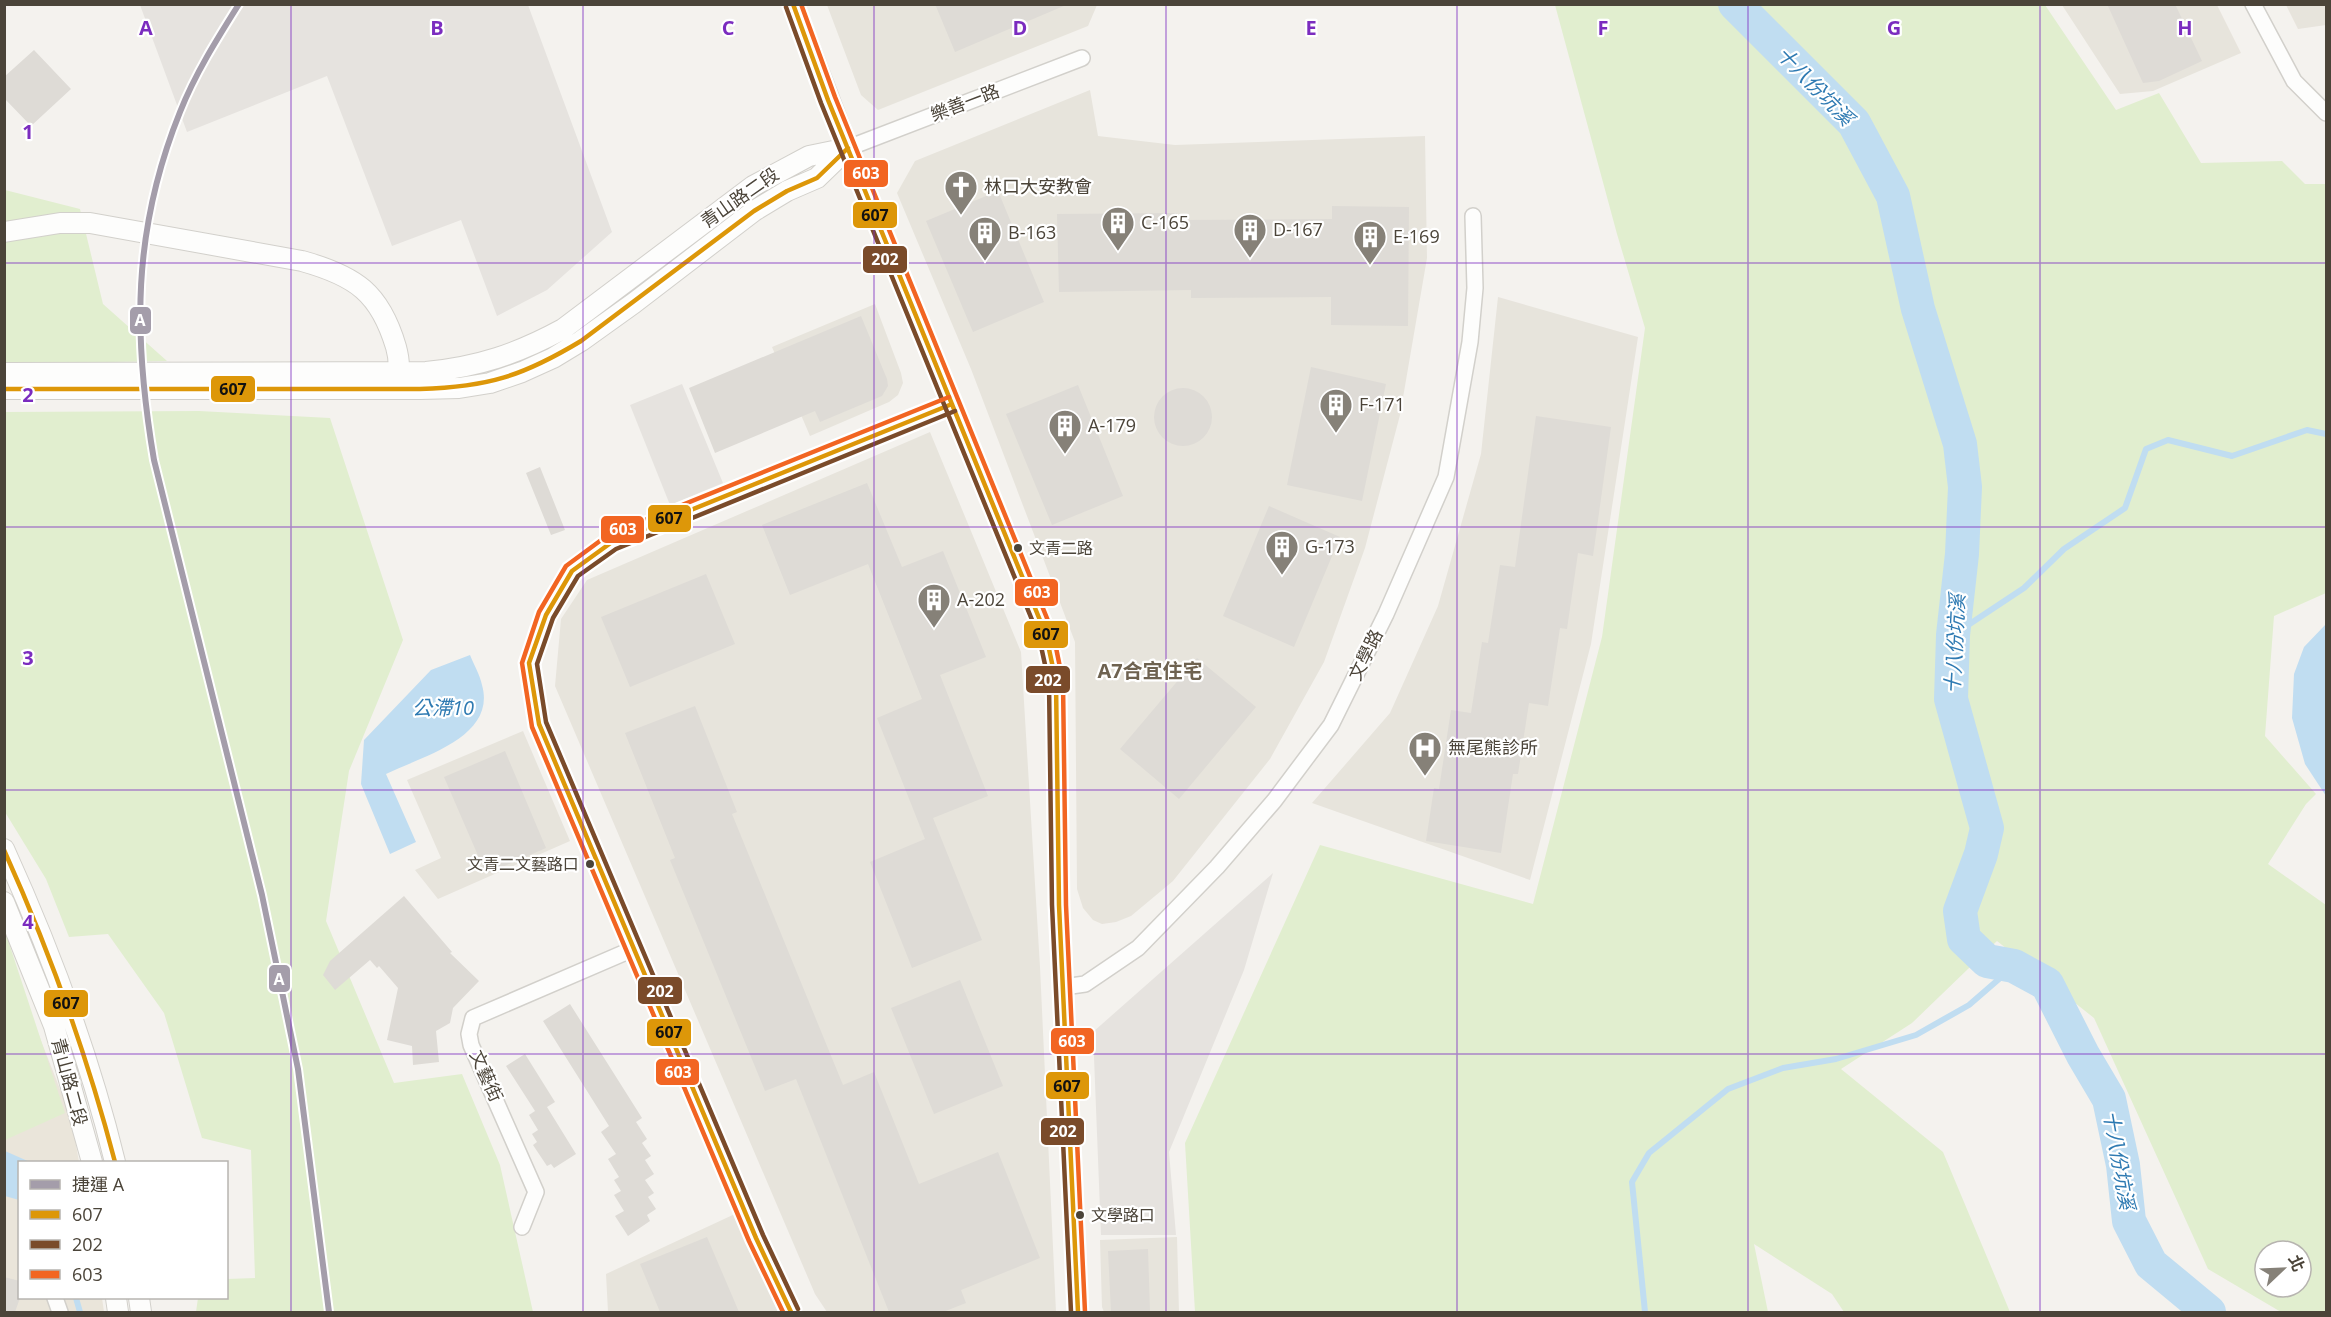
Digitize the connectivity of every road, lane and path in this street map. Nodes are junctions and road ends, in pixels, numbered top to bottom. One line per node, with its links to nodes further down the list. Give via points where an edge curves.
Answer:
1 (793, 4): 5 (street)
2 (2253, 4): 4 (street, via 2294,81)
3 (1082, 58): 5 (street, 樂善一路)
4 (2326, 114)
5 (848, 148): 10 (street, 青山路二段, via 817,178 754,211 634,303 553,358 522,372 459,388); 12 (street)
6 (1473, 216): 16 (street, 文學路, via 1470,342 1446,477 1386,614 1331,725 1274,801 1217,867 1138,948 1085,984)
7 (4, 232): 10 (street, via 60,223 90,223 324,267 372,295 389,324 398,353)
8 (4, 244): 10 (street, via 82,235 313,275 341,287 363,303 378,328)
9 (4, 373): 10 (street, 青山路二段)
10 (390, 378): 11 (street, 青山路二段)
11 (4, 389)
12 (952, 404): 15 (street, via 612,542 572,571 546,615 529,663 539,724); 16 (street, via 1046,635 1056,682)
13 (4, 849): 18 (street, 青山路二段, via 52,962 102,1110)
14 (4, 902): 17 (street, 青山路二段, via 54,1026)
15 (633, 949): 19 (street, 文藝街, via 473,1018 471,1045 536,1192); 20 (street)
16 (1064, 987): 21 (street)
17 (92, 1161)
18 (115, 1161)
19 (522, 1227)
20 (791, 1312)
21 (1078, 1312)

